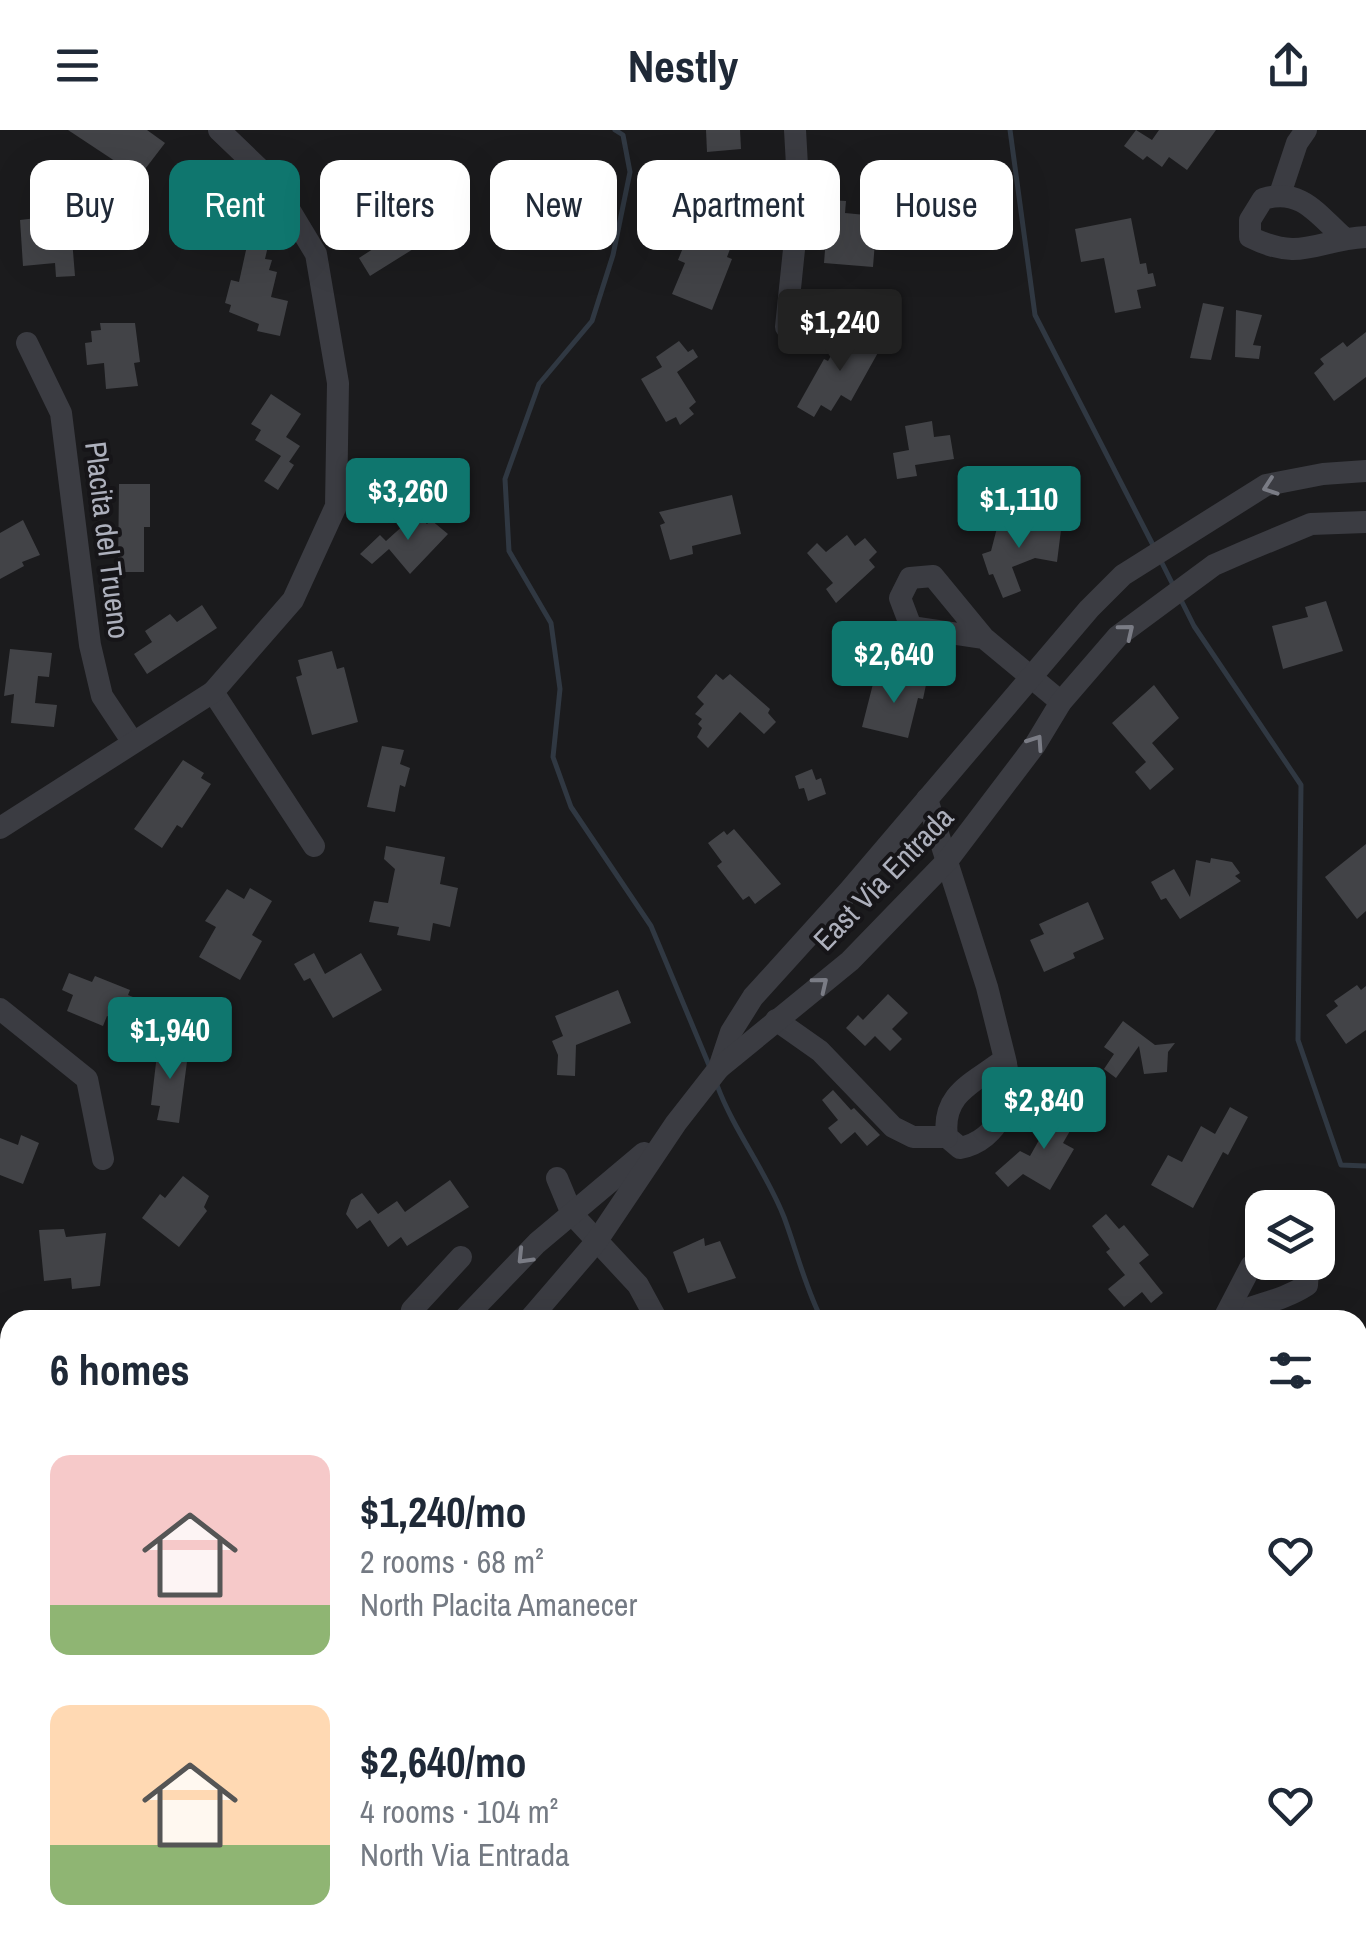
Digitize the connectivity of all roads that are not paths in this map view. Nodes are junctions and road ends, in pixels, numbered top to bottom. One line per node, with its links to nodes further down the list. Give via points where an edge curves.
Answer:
1 (219, 130): 14 (street, via 272,181 316,254 338,383 336,506 293,600)
2 (795, 130): 6 (street, via 799,201)
3 (1306, 130): 4 (street)
4 (1280, 194): 5 (street, via 1309,204); 5 (street, via 1262,199 1250,220 1250,237 1274,249 1302,250)
5 (1355, 238)
6 (786, 327)
7 (28, 343): 16 (street, Placita del Trueno, via 61,412 102,696)
8 (1366, 471): 10 (street, East Via Entrada, one-way to 10, via 1266,485)
9 (1366, 522): 11 (street, East Via Entrada, via 1311,524 1214,565)
10 (1150, 557): 11 (street); 13 (street, East Via Entrada, via 1089,609)
11 (1172, 596): 15 (street, East Via Entrada, one-way to 11, via 1118,636)
12 (984, 638): 13 (street)
13 (1032, 678): 15 (street); 17 (street, East Via Entrada)
14 (213, 692): 16 (street); 19 (street)
15 (1060, 702): 20 (street, East Via Entrada, one-way to 15)
16 (132, 742): 18 (street)
17 (927, 799): 20 (street); 24 (street, East Via Entrada, via 753,997 730,1032)
18 (0, 828)
19 (314, 846)
20 (947, 861): 22 (street, East Via Entrada, one-way to 20, via 850,961); 23 (street)
21 (0, 1009): 27 (street, via 87,1079)
22 (776, 1020): 24 (street, East Via Entrada); 26 (street, via 820,1051 893,1127 914,1137)
23 (1005, 1059): 26 (street, via 951,1099); 26 (street, via 998,1124 980,1144 960,1148)
24 (718, 1068): 25 (street, East Via Entrada)
25 (676, 1124): 29 (street, East Via Entrada); 30 (street, East Via Entrada)
26 (947, 1137)
27 (103, 1158)
28 (557, 1178): 29 (street)
29 (572, 1214): 30 (street); 35 (street, East Via Entrada, one-way to 35)
30 (596, 1242): 36 (street, East Via Entrada); 37 (street)
31 (460, 1257): 34 (street)
32 (1245, 1278): 38 (street)
33 (1307, 1280): 39 (street, via 1287,1298)
34 (412, 1310)
35 (473, 1310)
36 (538, 1310)
37 (651, 1310)
38 (1229, 1310)
39 (1241, 1310)

